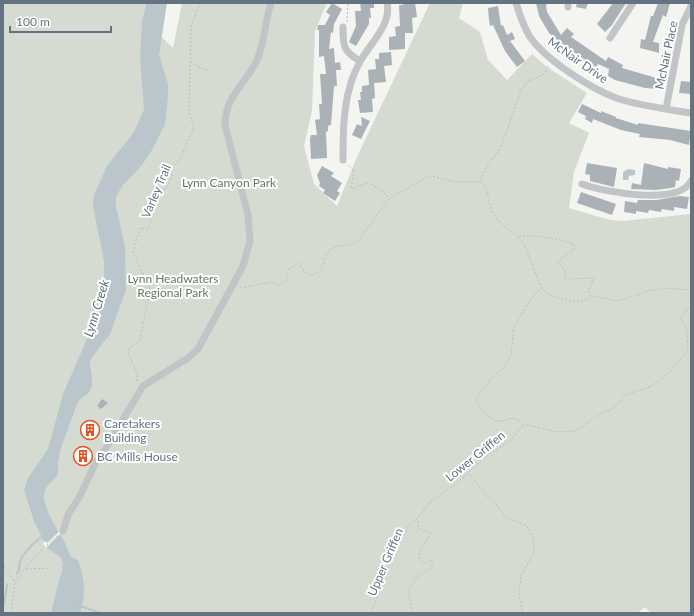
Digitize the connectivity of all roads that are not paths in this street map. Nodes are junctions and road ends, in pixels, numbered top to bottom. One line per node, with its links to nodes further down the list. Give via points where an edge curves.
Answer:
1 (271, 3): 14 (street, via 257,60 234,96 225,118 248,215 250,232 246,259 198,348 188,358 143,386 96,462 66,518)
2 (387, 3): 8 (street, via 384,24)
3 (516, 3): 9 (street, McNair Drive, via 530,36 553,60 616,98)
4 (633, 3): 7 (street)
5 (691, 6): 9 (street, McNair Place, via 682,25)
6 (343, 27): 8 (street, via 346,51)
7 (610, 38)
8 (360, 61): 11 (street, via 347,97)
9 (666, 109): 10 (street, McNair Drive)
10 (691, 113)
11 (343, 160)
12 (691, 180): 13 (street, via 686,188 677,191 638,195)
13 (582, 184)
14 (63, 530)

